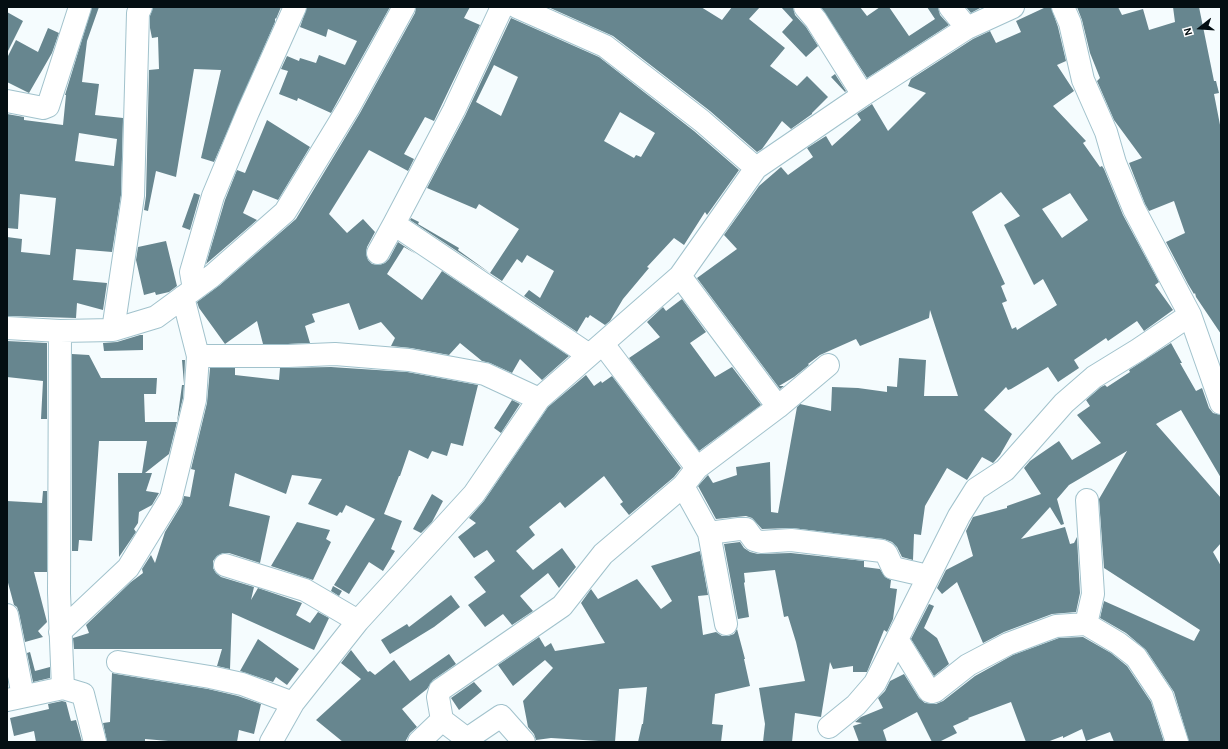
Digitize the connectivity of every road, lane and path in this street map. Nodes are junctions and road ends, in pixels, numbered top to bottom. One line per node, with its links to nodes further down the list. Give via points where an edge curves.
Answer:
1 (80, 7): 13 (street, via 48,106 43,108)
2 (141, 7): 21 (street, via 138,13 133,196)
3 (295, 7): 18 (street, via 213,196 191,272)
4 (404, 7): 18 (street, via 349,106 285,212)
5 (502, 7): 15 (street, via 454,110)
6 (517, 7): 14 (street, via 604,46 702,121)
7 (805, 7): 12 (street, via 816,20)
8 (950, 7): 11 (street)
9 (1013, 7): 11 (street)
10 (1063, 7): 19 (street, via 1070,23 1083,80 1106,132 1115,163 1134,209)
11 (967, 28): 12 (street)
12 (863, 95): 14 (street)
13 (7, 101)
14 (756, 168): 17 (street)
15 (394, 224): 16 (street); 23 (street)
16 (378, 253)
17 (680, 276): 23 (street); 28 (street)
18 (189, 293): 21 (street, via 156,317); 24 (street)
19 (1190, 315): 27 (street); 34 (street, via 1094,377 1064,403 1005,470 976,489)
20 (7, 328): 22 (street)
21 (113, 330): 22 (street)
22 (60, 331): 39 (street)
23 (596, 350): 26 (street); 29 (street)
24 (198, 356): 26 (street, via 335,354 409,360 485,374); 39 (street, via 195,400 171,498 128,568)
25 (828, 365): 28 (street)
26 (539, 399): 36 (street, via 474,494)
27 (1221, 403)
28 (778, 407): 29 (street)
29 (697, 468): 30 (street)
30 (683, 486): 32 (street); 45 (street, via 603,554 562,606 440,690 438,697)
31 (1087, 500): 38 (street, via 1093,594)
32 (709, 533): 34 (street, via 746,529 754,540 760,542 791,540 882,551 886,553 893,568); 37 (street)
33 (225, 565): 36 (street, via 305,590)
34 (928, 576): 40 (street)
35 (7, 615): 43 (street)
36 (358, 621): 44 (street)
37 (726, 624)
38 (1086, 624): 40 (street, via 1056,626 1008,644 968,665 932,692); 51 (street, via 1136,657 1162,696)
39 (60, 632): 42 (street)
40 (896, 639): 46 (street, via 874,683 856,704)
41 (118, 662): 44 (street, via 242,684)
42 (63, 688): 43 (street); 47 (street, via 83,694)
43 (15, 698)
44 (294, 703): 48 (street)
45 (442, 720): 49 (street); 50 (street, via 467,739 501,716)
46 (829, 727)
47 (95, 742)
48 (272, 742)
49 (419, 742)
50 (524, 742)
51 (1177, 742)

